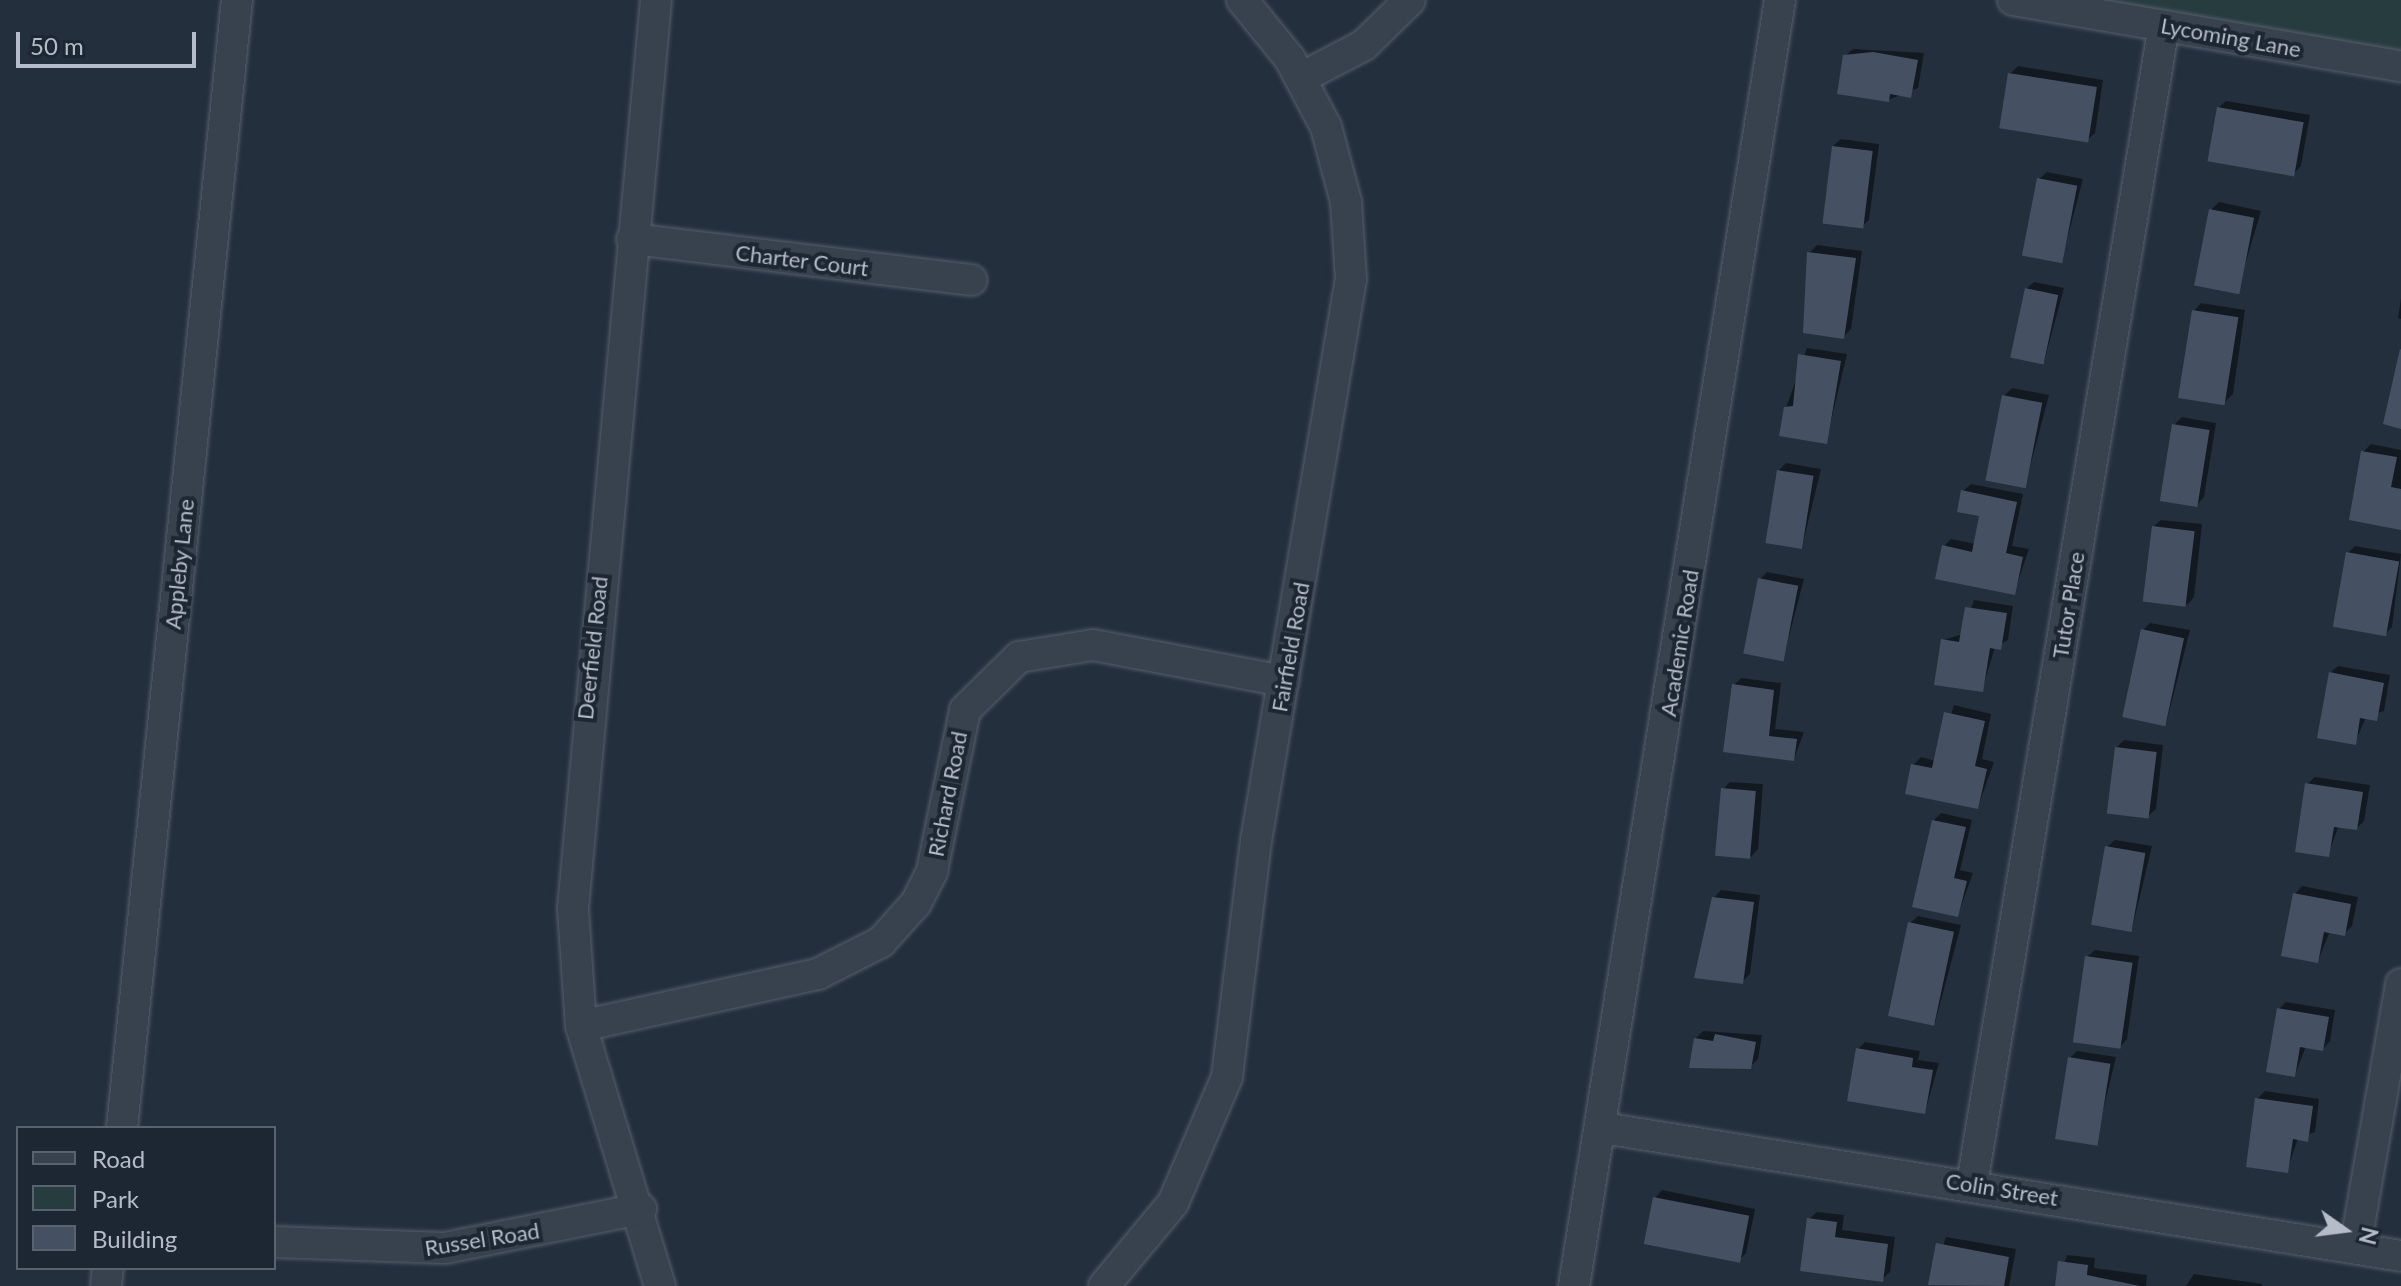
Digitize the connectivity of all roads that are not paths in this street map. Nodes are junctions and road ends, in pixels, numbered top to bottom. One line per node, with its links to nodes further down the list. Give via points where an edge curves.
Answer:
1 (237, 0): 15 (street, Appleby Lane)
2 (656, 0): 10 (street, Deerfield Road)
3 (1242, 0): 9 (street, Fairfield Road)
4 (1410, 0): 9 (street, via 1364,45)
5 (1780, 0): 16 (street, Academic Road)
6 (2013, 0): 7 (street, Lycoming Lane)
7 (2164, 26): 8 (street, Lycoming Lane); 17 (street, Tutor Place)
8 (2401, 66)
9 (1301, 78): 12 (street, Fairfield Road, via 1338,164 1351,279)
10 (632, 239): 11 (street, Charter Court); 14 (street, Deerfield Road, via 574,838)
11 (972, 280)
12 (1284, 681): 14 (street, Richard Road, via 1093,645 1019,657 965,710 932,871 916,903 881,942 818,974); 23 (street, Fairfield Road, via 1227,1077 1173,1203)
13 (2401, 984): 20 (street)
14 (581, 1026): 18 (street, Deerfield Road)
15 (122, 1126)
16 (1603, 1128): 17 (street, Colin Street); 24 (street, Academic Road)
17 (1972, 1184): 20 (street, Colin Street)
18 (641, 1209): 19 (street, Russel Road, via 445,1248); 22 (street, Deerfield Road)
19 (276, 1242)
20 (2355, 1248): 21 (street, Colin Street)
21 (2401, 1256)
22 (660, 1286)
23 (1104, 1286)
24 (1574, 1286)

